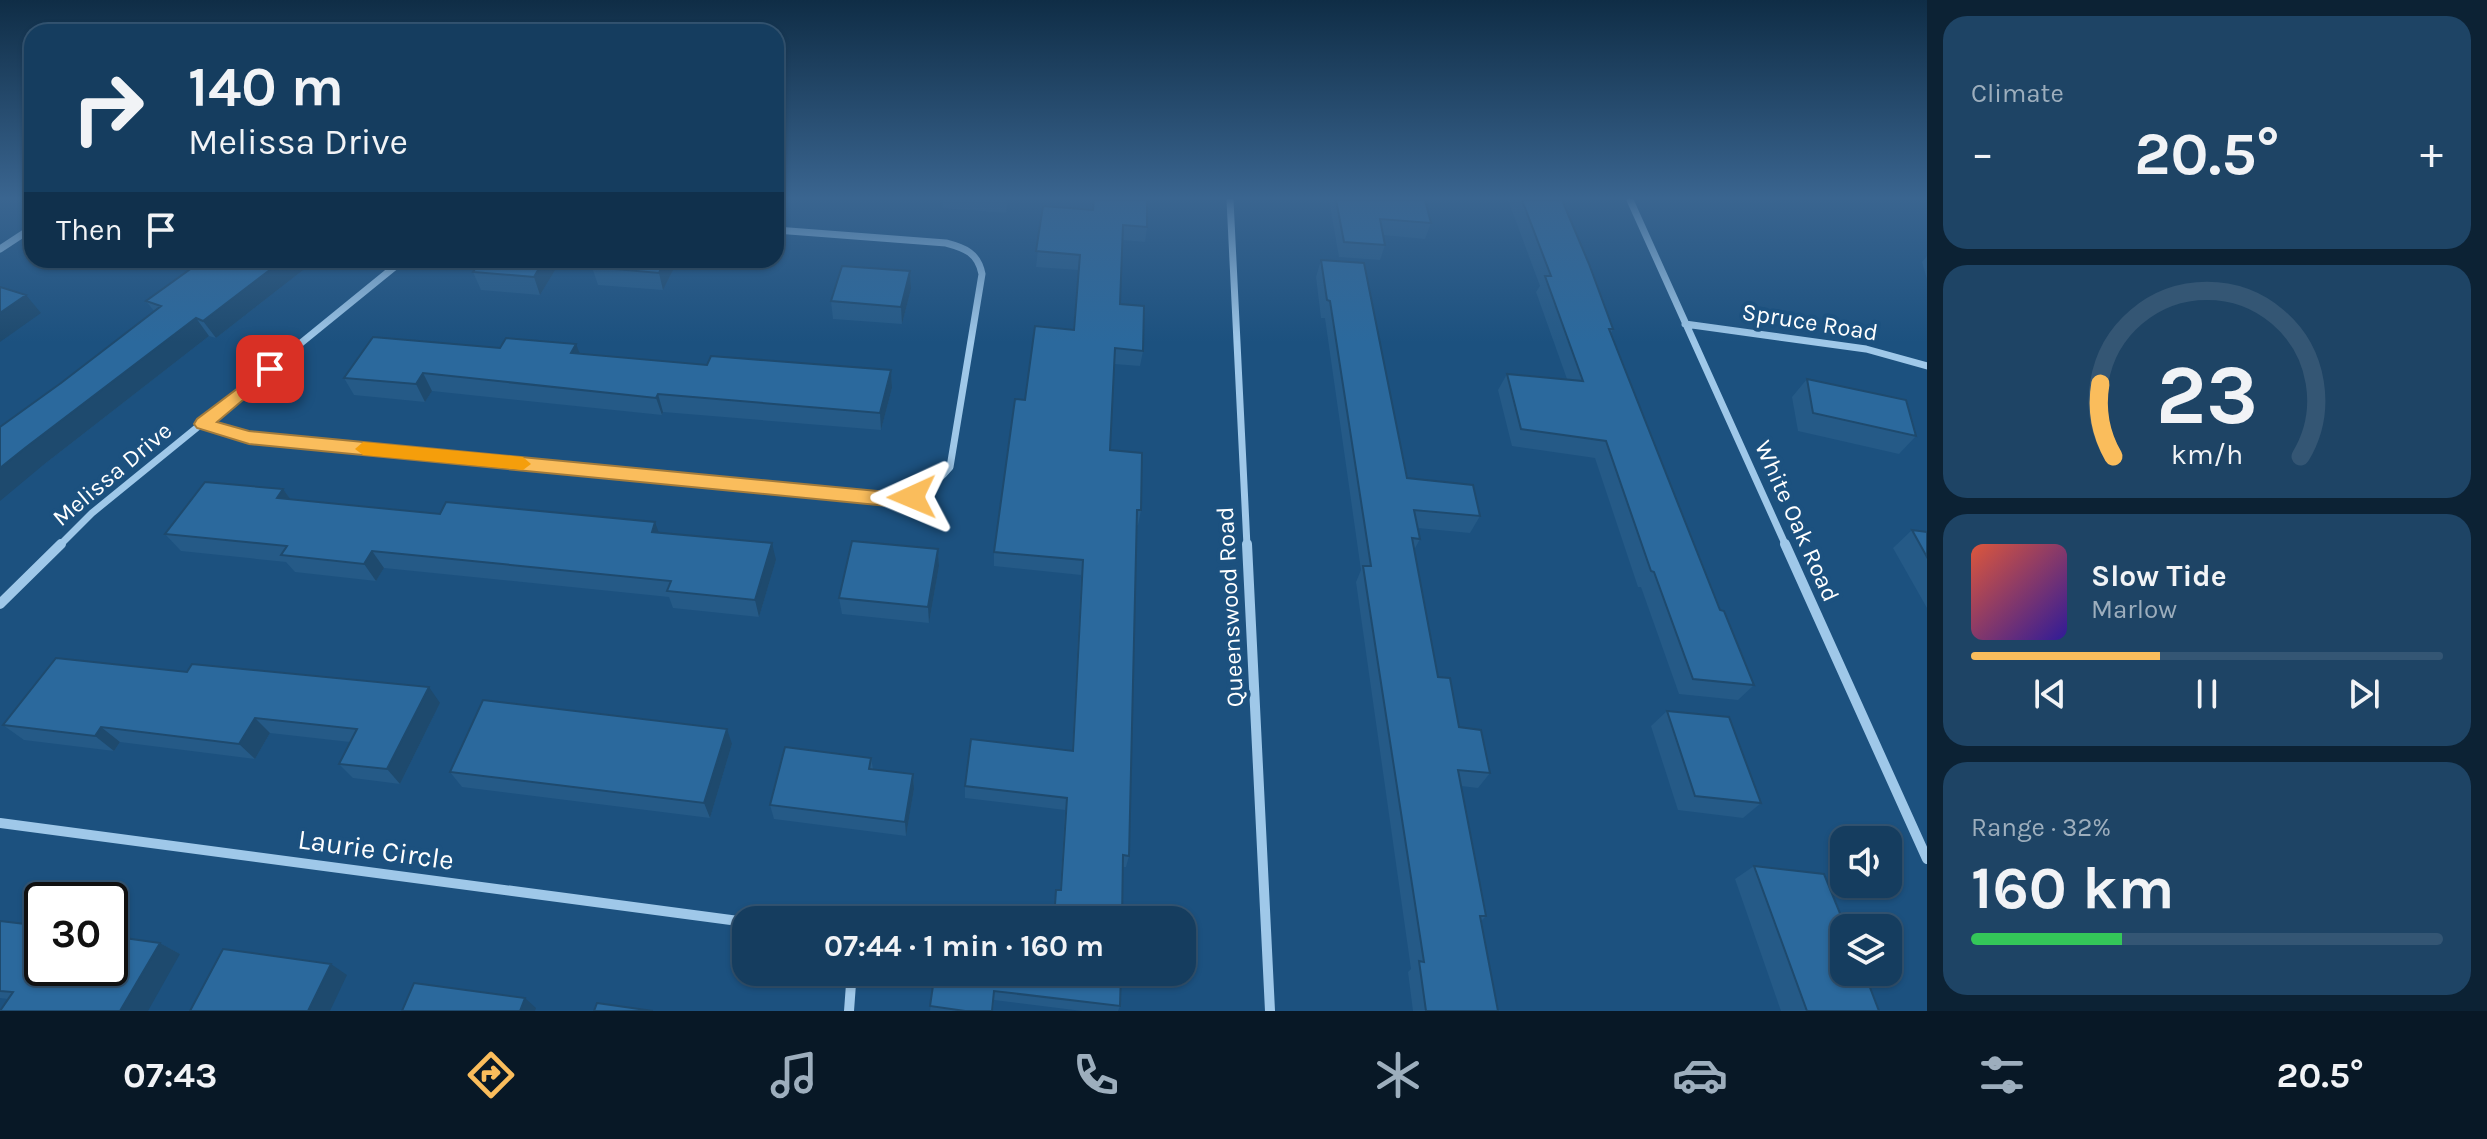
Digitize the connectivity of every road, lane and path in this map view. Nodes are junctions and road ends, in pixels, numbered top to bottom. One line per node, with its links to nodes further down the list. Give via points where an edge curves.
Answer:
1 (958, 247): 7 (street, via 981,262 982,274 950,467 941,480 912,497 249,438)
2 (1232, 247): 14 (street, Queenswood Road)
3 (1651, 247): 5 (street, White Oak Road)
4 (393, 268): 7 (street, Melissa Drive)
5 (1685, 324): 6 (street, Spruce Road, via 1835,344); 10 (street, White Oak Road)
6 (1927, 366)
7 (203, 424): 8 (street, Melissa Drive, via 92,513)
8 (0, 604)
9 (0, 823): 11 (street, Laurie Circle)
10 (1927, 859)
11 (732, 920)
12 (851, 986): 13 (street)
13 (849, 1011)
14 (1270, 1011)

